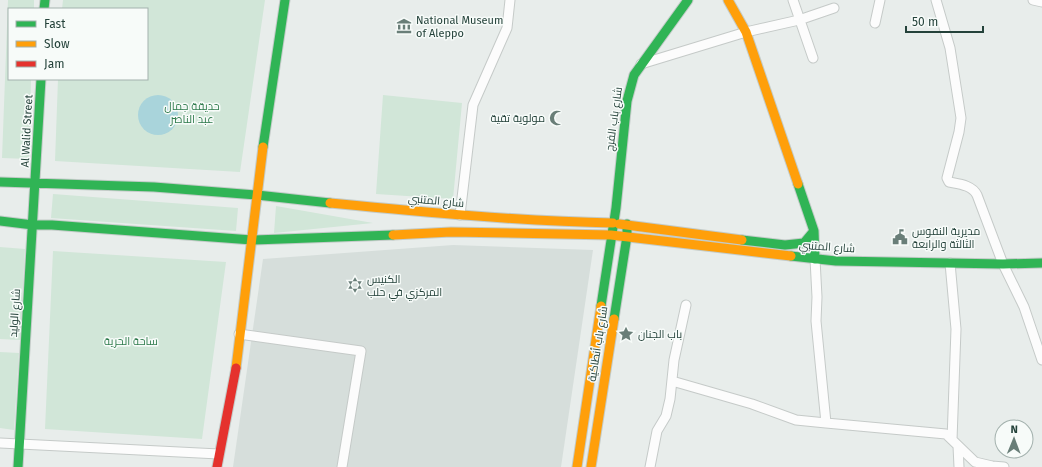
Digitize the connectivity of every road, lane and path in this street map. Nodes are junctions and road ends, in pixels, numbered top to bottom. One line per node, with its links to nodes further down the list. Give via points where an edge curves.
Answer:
1 (285, 0): 21 (main road)
2 (510, 0): 22 (street, via 507,28 473,105)
3 (688, 0): 17 (main road, شارع باب الفرج)
4 (728, 0): 13 (main road)
5 (737, 0): 13 (main road)
6 (793, 0): 12 (street)
7 (880, 0): 14 (street)
8 (936, 0): 34 (street, via 950,48 961,118 949,182 975,190)
9 (1033, 0): 10 (street)
10 (1042, 2)
11 (834, 8): 12 (street)
12 (799, 20): 15 (street); 16 (street)
13 (741, 22): 15 (main road)
14 (875, 23)
15 (746, 32): 17 (street); 27 (main road)
16 (813, 58)
17 (641, 64): 24 (main road, شارع باب الفرج, via 634,76 627,101)
18 (41, 80): 20 (main road, Al Walid Street)
19 (0, 182): 20 (main road, شارع المتنبي)
20 (36, 183): 21 (main road, شارع المتنبي, via 154,187); 26 (main road, شارع الوليد)
21 (257, 195): 22 (main road, شارع المتنبي); 30 (main road)
22 (460, 215): 24 (main road, شارع المتنبي)
23 (0, 221): 26 (main road, شارع المتنبي)
24 (613, 223): 25 (main road, شارع المتنبي); 28 (main road, شارع باب الفرج)
25 (627, 224): 27 (main road, شارع المتنبي, via 785,245 804,243); 29 (main road, شارع باب أنطاكية)
26 (33, 225): 30 (main road, شارع المتنبي); 42 (main road, شارع الوليد)
27 (814, 231): 31 (main road)
28 (611, 235): 29 (main road, شارع المتنبي); 30 (main road, شارع المتنبي, via 451,232); 47 (main road, شارع باب أنطاكية)
29 (627, 236): 31 (main road, شارع المتنبي); 48 (main road, شارع باب أنطاكية)
30 (252, 240): 36 (main road)
31 (815, 259): 32 (main road, شارع المتنبي); 39 (street, via 816,321)
32 (950, 263): 34 (main road, شارع المتنبي); 41 (street, via 956,330)
33 (1042, 263): 34 (main road, شارع المتنبي)
34 (1003, 264): 37 (street, via 1024,307)
35 (686, 305): 38 (street)
36 (239, 334): 43 (main road, via 237,361); 46 (street, via 361,351)
37 (1042, 360)
38 (672, 381): 39 (street, via 752,404 796,420); 49 (street, via 666,416 657,431)
39 (826, 423): 41 (street, via 946,434)
40 (0, 443): 42 (street)
41 (955, 443): 50 (street); 51 (street, via 975,462)
42 (19, 444): 43 (street); 44 (main road)
43 (218, 454): 45 (main road)
44 (18, 467)
45 (217, 467)
46 (342, 467)
47 (577, 467)
48 (591, 467)
49 (650, 467)
50 (959, 467)
51 (1004, 467)

